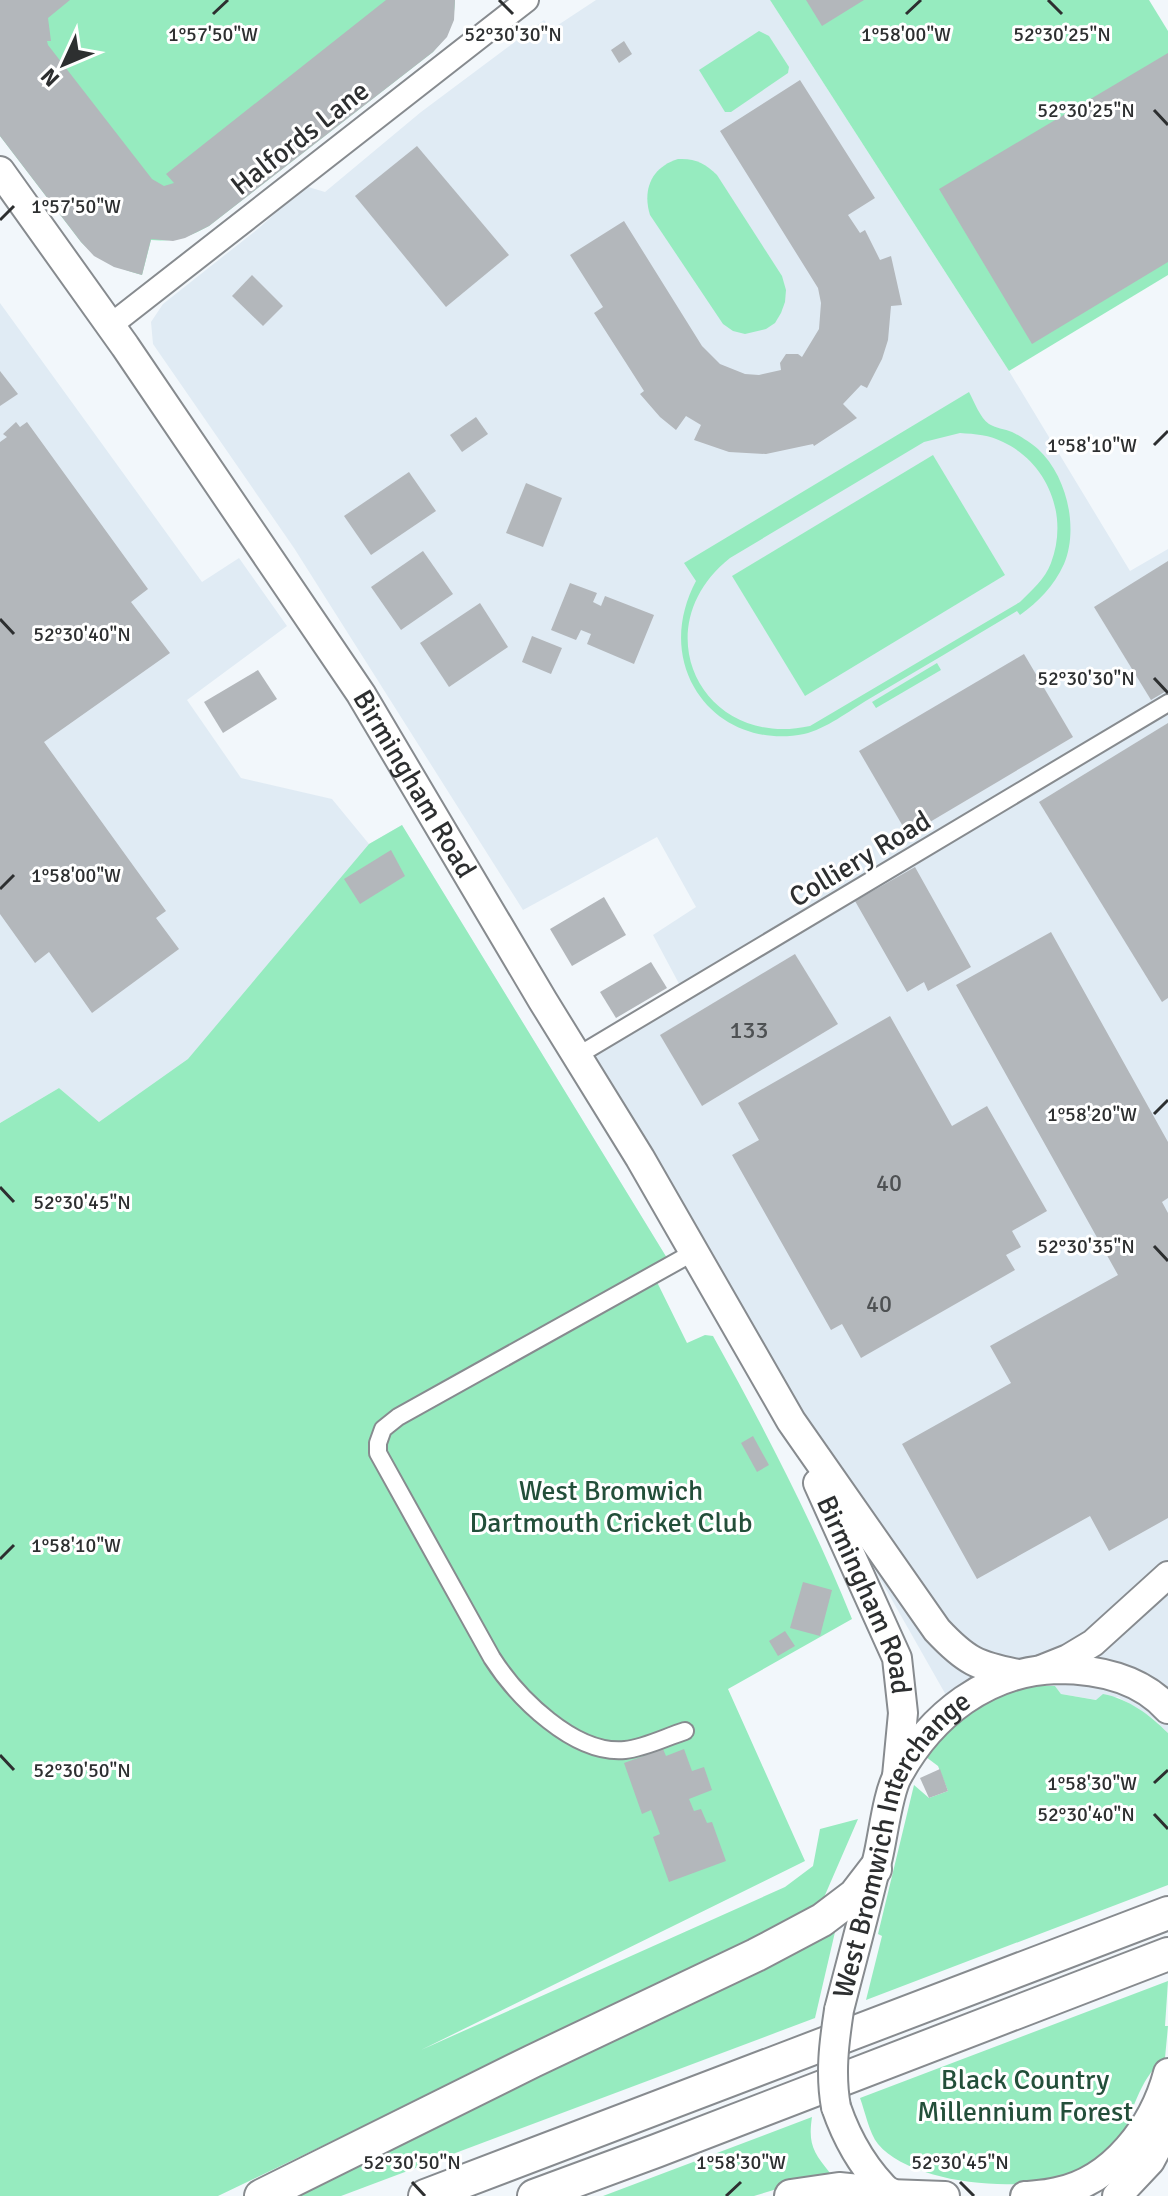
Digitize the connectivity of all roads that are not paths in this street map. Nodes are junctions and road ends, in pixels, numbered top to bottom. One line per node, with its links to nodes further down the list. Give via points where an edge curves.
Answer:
1 (527, 0): 3 (street, Halfords Lane)
2 (0, 171): 3 (highway, Birmingham Road)
3 (111, 325): 5 (highway, Birmingham Road, via 361,694)
4 (1168, 703): 5 (street, Colliery Road)
5 (577, 1056): 6 (highway, Birmingham Road)
6 (694, 1252): 7 (highway, Birmingham Road); 11 (street, via 398,1417 383,1429 378,1443 394,1485 492,1658 522,1697 564,1730 604,1748 625,1750)
7 (791, 1421): 9 (highway, Birmingham Road, via 937,1630 959,1653 984,1668); 12 (highway, Birmingham Road, via 897,1658 903,1713)
8 (1168, 1575): 9 (main road, via 1093,1643)
9 (1029, 1672): 10 (highway, West Bromwich Interchange, via 1086,1669 1152,1695); 12 (highway, West Bromwich Interchange, via 984,1686 955,1705)
10 (1168, 1709)
11 (685, 1731)
12 (897, 1776): 13 (highway, West Bromwich Interchange)
13 (875, 1869): 18 (highway, West Bromwich Interchange, bridge, via 839,2010 832,2087 847,2137); 19 (highway, via 849,1900 822,1920)
14 (1168, 1913): 20 (highway)
15 (1168, 1954): 21 (highway)
16 (1168, 2073): 24 (highway, via 1148,2123 1110,2165 1058,2192)
17 (1168, 2127): 25 (highway, via 1150,2161)
18 (891, 2195): 22 (highway, via 839,2189); 23 (highway)
19 (261, 2196)
20 (425, 2196)
21 (534, 2196)
22 (791, 2196)
23 (945, 2196)
24 (1025, 2196)
25 (1117, 2196)

